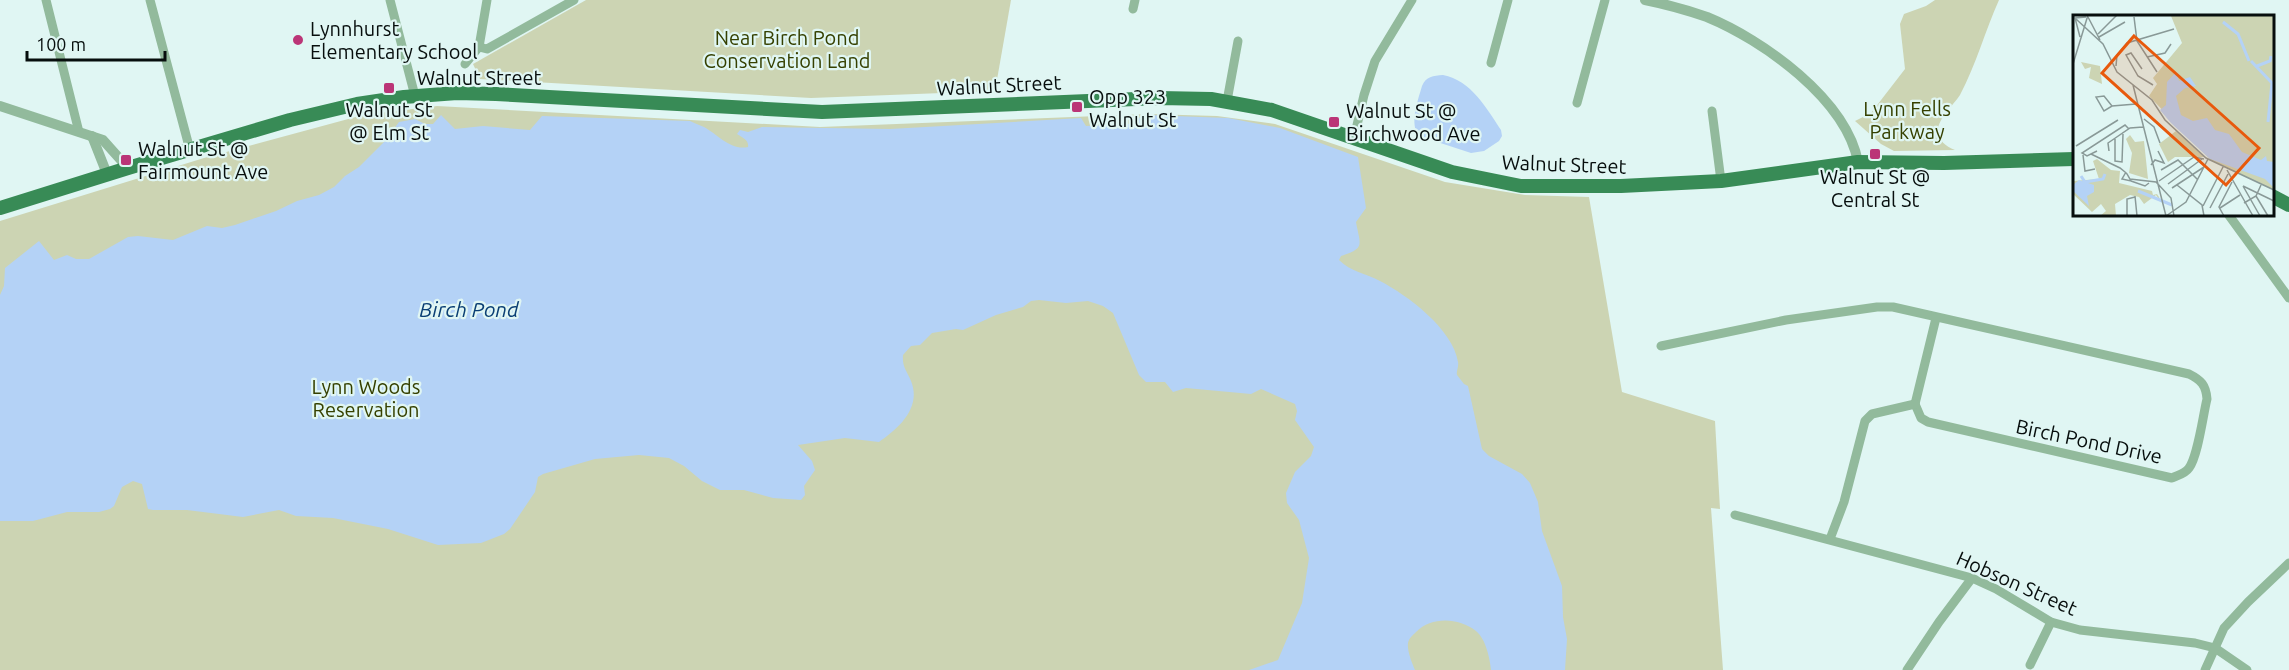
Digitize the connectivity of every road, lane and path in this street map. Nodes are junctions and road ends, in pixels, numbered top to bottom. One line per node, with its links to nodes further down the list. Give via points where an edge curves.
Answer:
1 (46, 0): 19 (street)
2 (150, 0): 22 (street)
3 (390, 0): 14 (street)
4 (488, 0): 11 (street)
5 (574, 0): 11 (street, via 487,49)
6 (1412, 0): 21 (street, via 1375,62)
7 (1508, 0): 12 (street)
8 (1605, 0): 16 (street)
9 (1648, 0): 24 (street, via 1707,18 1743,36 1784,64 1842,121)
10 (1238, 40): 15 (street)
11 (479, 47): 13 (street)
12 (1491, 63)
13 (465, 64)
14 (415, 96): 15 (main road, Walnut Street, via 496,94 822,112 1160,98); 22 (main road, Walnut Street, via 318,113)
15 (1227, 101): 21 (main road, Walnut Street, via 1272,110)
16 (1577, 103)
17 (0, 106): 19 (street)
18 (1712, 111): 27 (street)
19 (79, 132): 20 (street)
20 (92, 136): 25 (street, via 103,140); 26 (street)
21 (1354, 138): 27 (main road, Walnut Street, via 1452,172 1521,186)
22 (190, 150): 25 (main road, Walnut Street)
23 (2073, 159): 24 (main road, Walnut Street)
24 (1858, 162): 27 (main road, Walnut Street)
25 (128, 168): 26 (main road, Walnut Street)
26 (107, 174): 30 (main road, Walnut Street)
27 (1721, 181)
28 (2274, 197): 29 (main road)
29 (2289, 205)
30 (0, 208)
31 (2229, 216): 32 (street)
32 (2275, 280): 33 (street); 34 (street)
33 (2289, 288)
34 (2289, 298)
35 (1936, 318): 36 (street, Birch Pond Drive, via 1893,307 1876,307 1786,320); 37 (street); 37 (street, Birch Pond Drive, via 2189,374 2200,380 2207,399 2194,457 2189,468 2172,478 1928,422 1921,418)
36 (1661, 346)
37 (1915, 404): 39 (street, via 1872,414 1865,421)
38 (1735, 515): 39 (street, Hobson Street)
39 (1830, 539): 41 (street, Hobson Street)
40 (2289, 563): 43 (street, via 2224,628)
41 (1972, 578): 42 (street, Hobson Street); 45 (street)
42 (2051, 622): 43 (street, Hobson Street, via 2080,630); 44 (street)
43 (2215, 648): 46 (street); 47 (street, Hobson Street)
44 (2030, 665)
45 (1907, 670)
46 (2205, 670)
47 (2247, 670)

